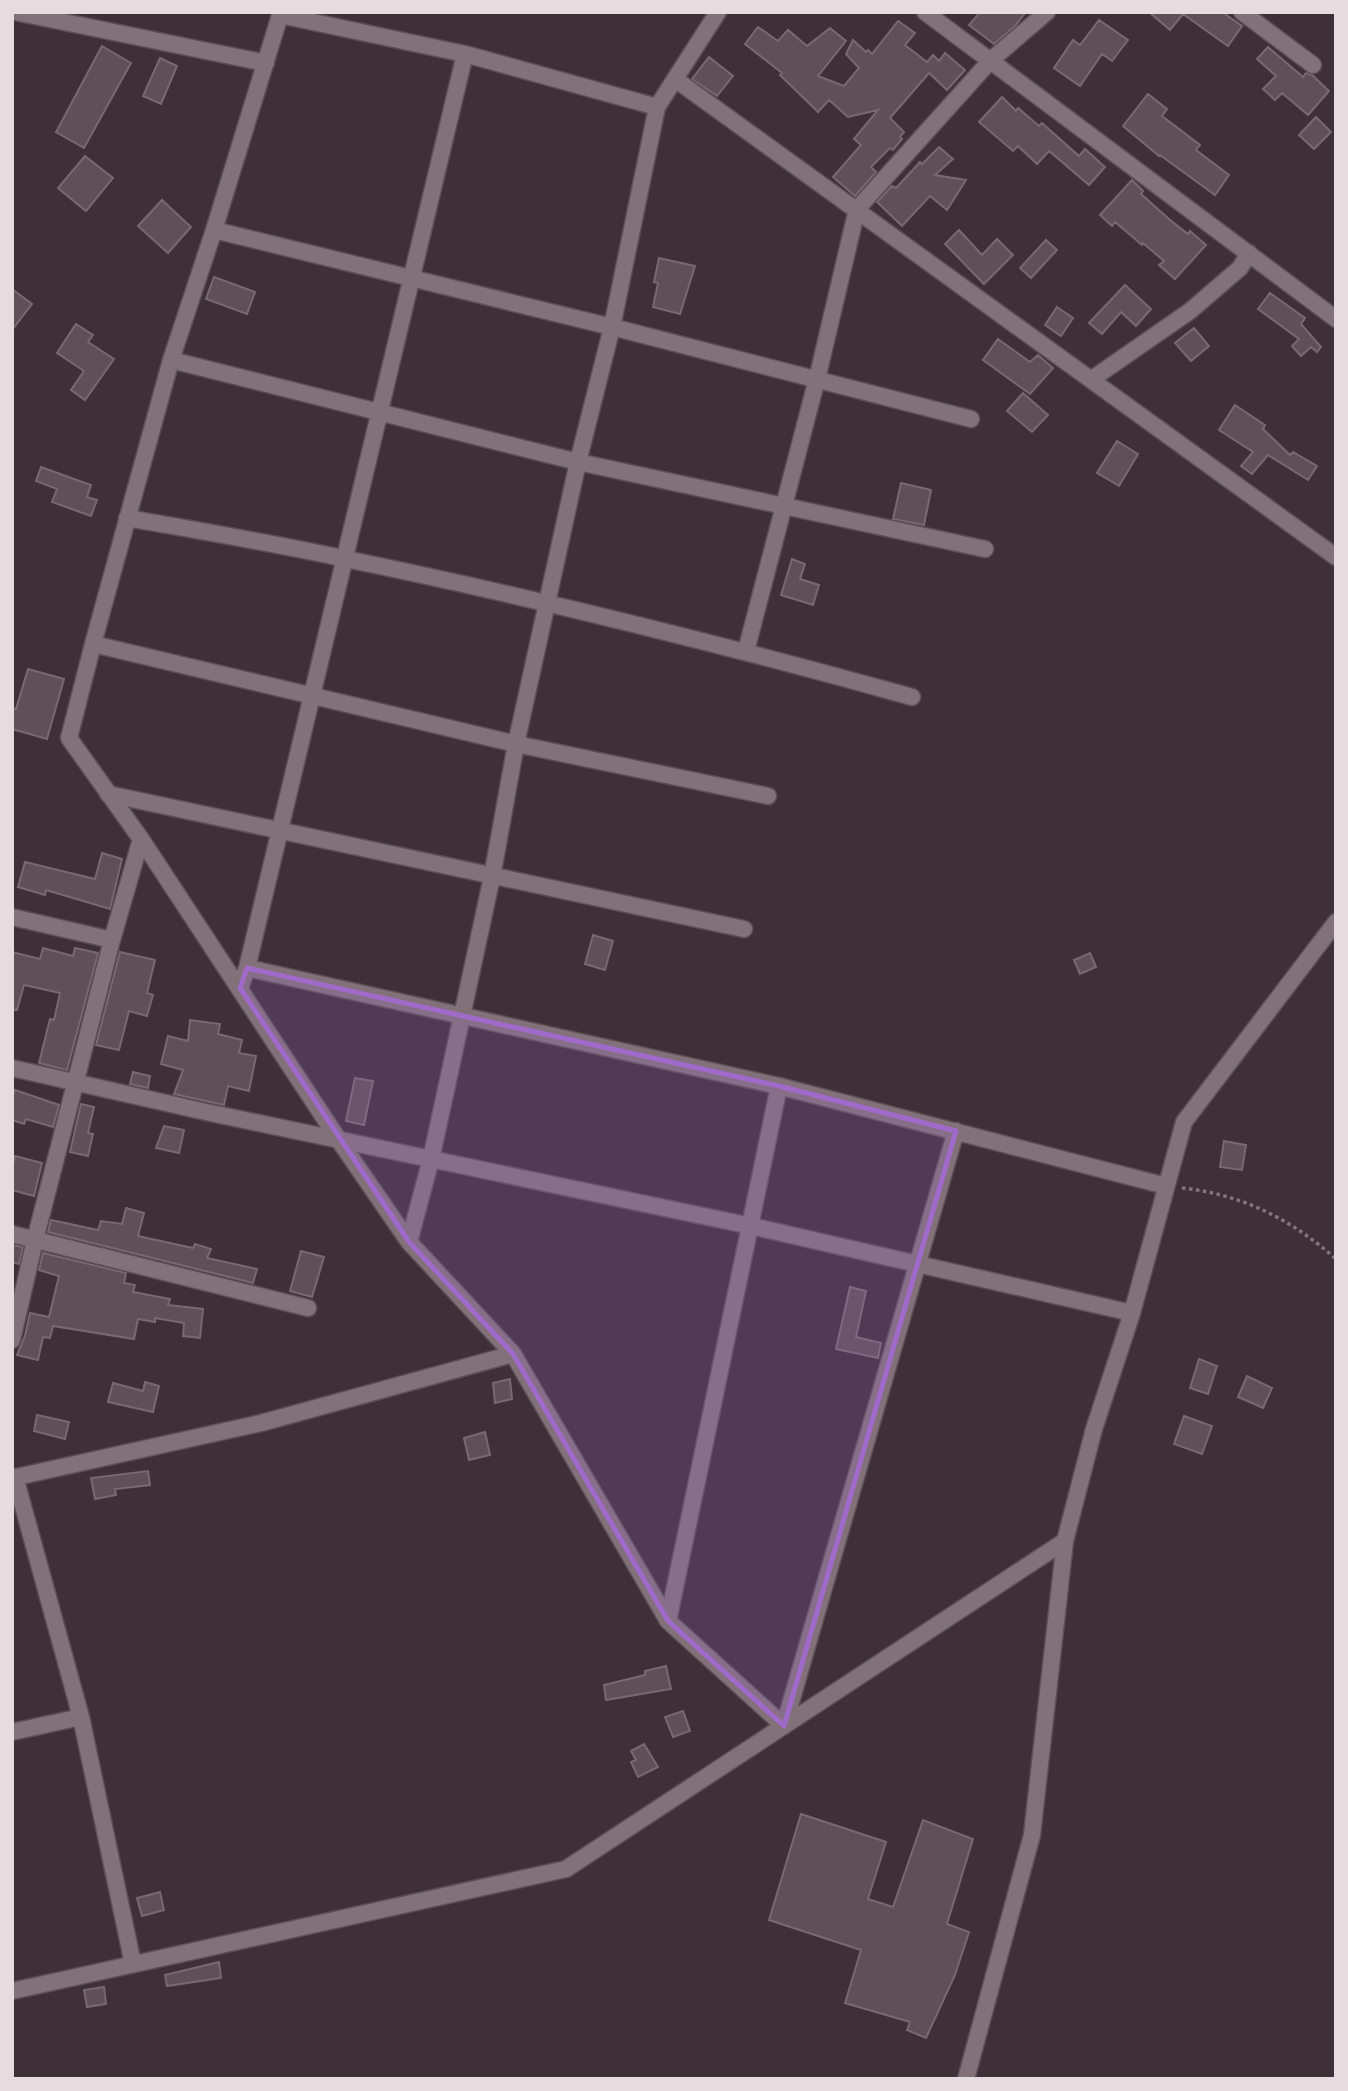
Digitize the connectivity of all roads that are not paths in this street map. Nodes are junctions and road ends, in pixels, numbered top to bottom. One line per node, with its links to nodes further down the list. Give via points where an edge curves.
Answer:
1 (15, 12): 9 (street)
2 (718, 12): 11 (street)
3 (925, 12): 8 (street)
4 (1047, 12): 8 (street)
5 (1242, 12): 10 (street)
6 (281, 14): 7 (street); 9 (street)
7 (465, 54): 12 (street); 16 (street)
8 (991, 60): 13 (street); 15 (street)
9 (266, 63): 14 (street)
10 (1312, 65)
11 (675, 79): 12 (street); 13 (street)
12 (657, 107): 18 (street)
13 (857, 209): 20 (street); 21 (street)
14 (214, 230): 16 (street); 19 (street)
15 (1249, 253): 17 (street); 21 (street, via 1240,268 1191,311)
16 (412, 277): 18 (street); 22 (street)
17 (1336, 319)
18 (612, 327): 20 (street); 24 (street)
19 (171, 360): 22 (street); 26 (street)
20 (817, 379): 23 (street); 25 (street)
21 (1092, 379): 28 (street)
22 (380, 412): 24 (street); 29 (street)
23 (971, 419)
24 (579, 461): 25 (street); 30 (street)
25 (784, 506): 27 (street); 32 (street)
26 (127, 517): 29 (street); 31 (street)
27 (985, 549)
28 (1336, 557)
29 (345, 558): 30 (street); 33 (street)
30 (548, 605): 32 (street); 35 (street)
31 (93, 644): 33 (street); 36 (street, via 69,738)
32 (746, 651): 34 (street)
33 (312, 697): 35 (street); 38 (street)
34 (912, 697)
35 (516, 744): 37 (street); 40 (street)
36 (108, 794): 38 (street); 39 (street)
37 (768, 796)
38 (279, 831): 40 (street); 45 (street)
39 (141, 839): 44 (street); 46 (street)
40 (492, 877): 43 (street); 47 (street)
41 (12, 918): 44 (street)
42 (1336, 922): 54 (street, via 1184,1122)
43 (744, 929)
44 (112, 940): 49 (street)
45 (247, 968): 46 (street); 47 (street)
46 (240, 988): 52 (street)
47 (461, 1017): 50 (street); 53 (street)
48 (12, 1068): 49 (street)
49 (76, 1083): 52 (street); 57 (street)
50 (779, 1086): 51 (street); 55 (street)
51 (956, 1131): 54 (street); 59 (street)
52 (338, 1139): 53 (street); 58 (street)
53 (431, 1159): 55 (street); 58 (street)
54 (1166, 1186): 61 (street)
55 (751, 1226): 59 (street); 66 (street)
56 (12, 1234): 57 (street)
57 (35, 1240): 60 (street); 62 (street)
58 (409, 1242): 63 (street)
59 (918, 1264): 61 (street); 68 (street)
60 (308, 1308)
61 (1132, 1313): 65 (street, via 1094,1429)
62 (12, 1340)
63 (513, 1354): 64 (street, via 261,1423); 66 (street)
64 (14, 1478): 67 (street)
65 (1065, 1541): 68 (street); 72 (street, via 1032,1835)
66 (668, 1622): 68 (street)
67 (81, 1717): 69 (street); 70 (street)
68 (784, 1726): 70 (street, via 566,1869)
69 (12, 1732)
70 (133, 1965): 71 (street)
71 (12, 1991)
72 (966, 2079)

